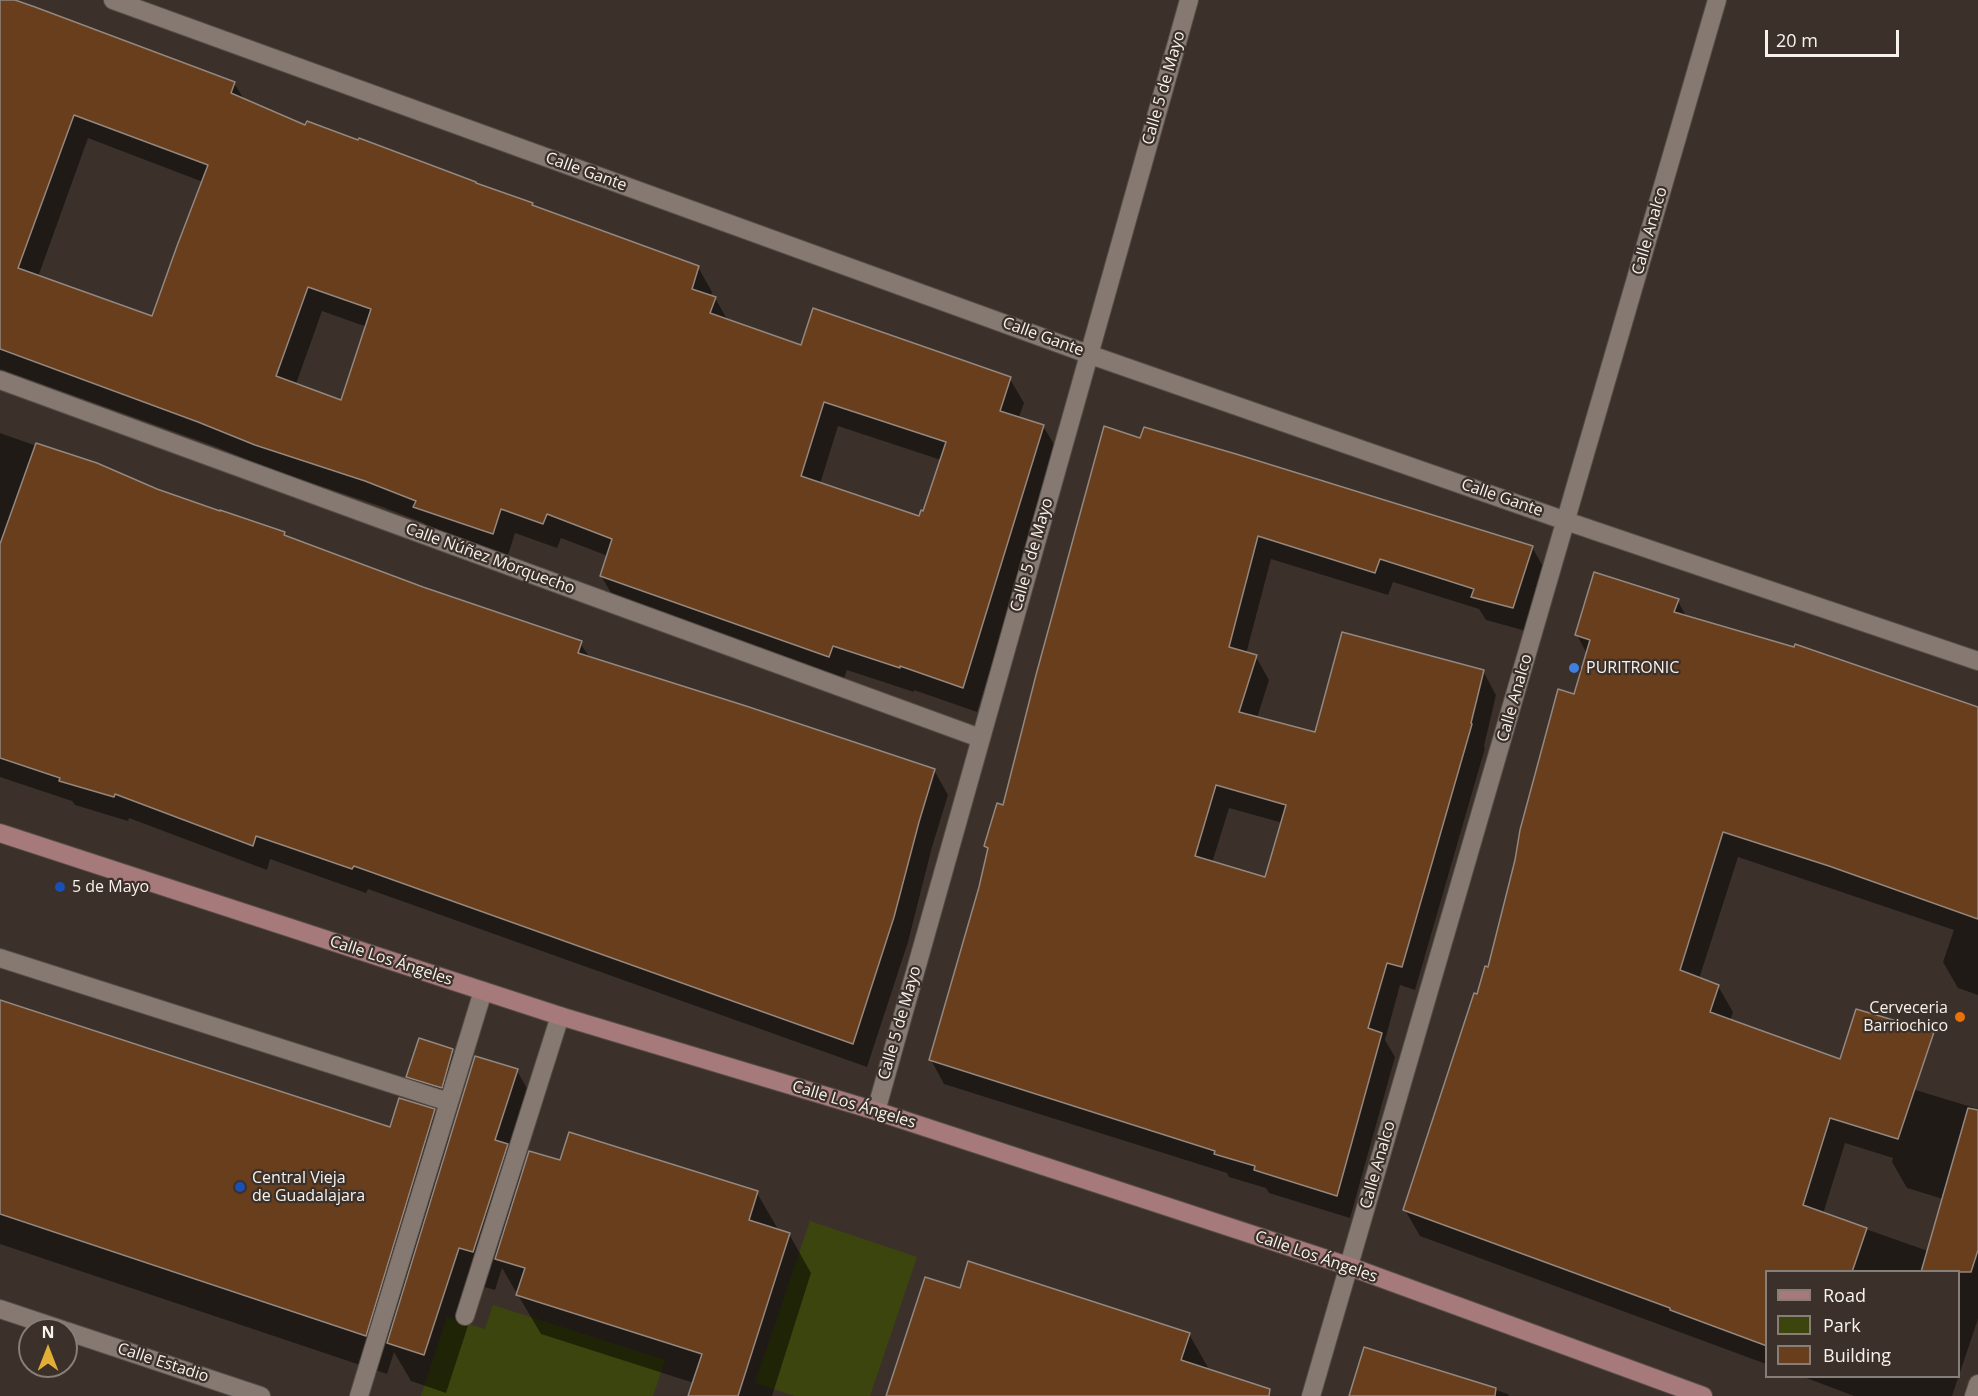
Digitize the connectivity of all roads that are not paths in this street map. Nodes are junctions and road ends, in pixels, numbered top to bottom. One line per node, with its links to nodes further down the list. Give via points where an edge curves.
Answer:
1 (113, 0): 4 (street, Calle Gante)
2 (1189, 0): 4 (street, Calle 5 de Mayo)
3 (1717, 0): 6 (street, Calle Analco)
4 (1088, 354): 6 (street, Calle Gante); 8 (street, Calle 5 de Mayo)
5 (0, 380): 8 (street, Calle Núñez Morquecho)
6 (1566, 521): 7 (street, Calle Gante); 15 (street, Calle Analco)
7 (1978, 661)
8 (980, 738): 14 (street, Calle 5 de Mayo)
9 (0, 833): 11 (street, Calle Los Ángeles)
10 (0, 958): 13 (street)
11 (483, 991): 12 (street, Calle Los Ángeles); 13 (street)
12 (560, 1016): 14 (street, Calle Los Ángeles); 17 (street)
13 (449, 1102): 22 (street)
14 (876, 1111): 15 (street, Calle Los Ángeles)
15 (1348, 1266): 23 (street, Calle Analco); 24 (street, Calle Los Ángeles)
16 (0, 1309): 18 (street, Calle Estadio)
17 (465, 1316)
18 (27, 1318)
19 (78, 1335): 21 (street, Calle Estadio)
20 (1978, 1384): 25 (street)
21 (261, 1396)
22 (359, 1396)
23 (1311, 1396)
24 (1703, 1396)
25 (1974, 1396)

